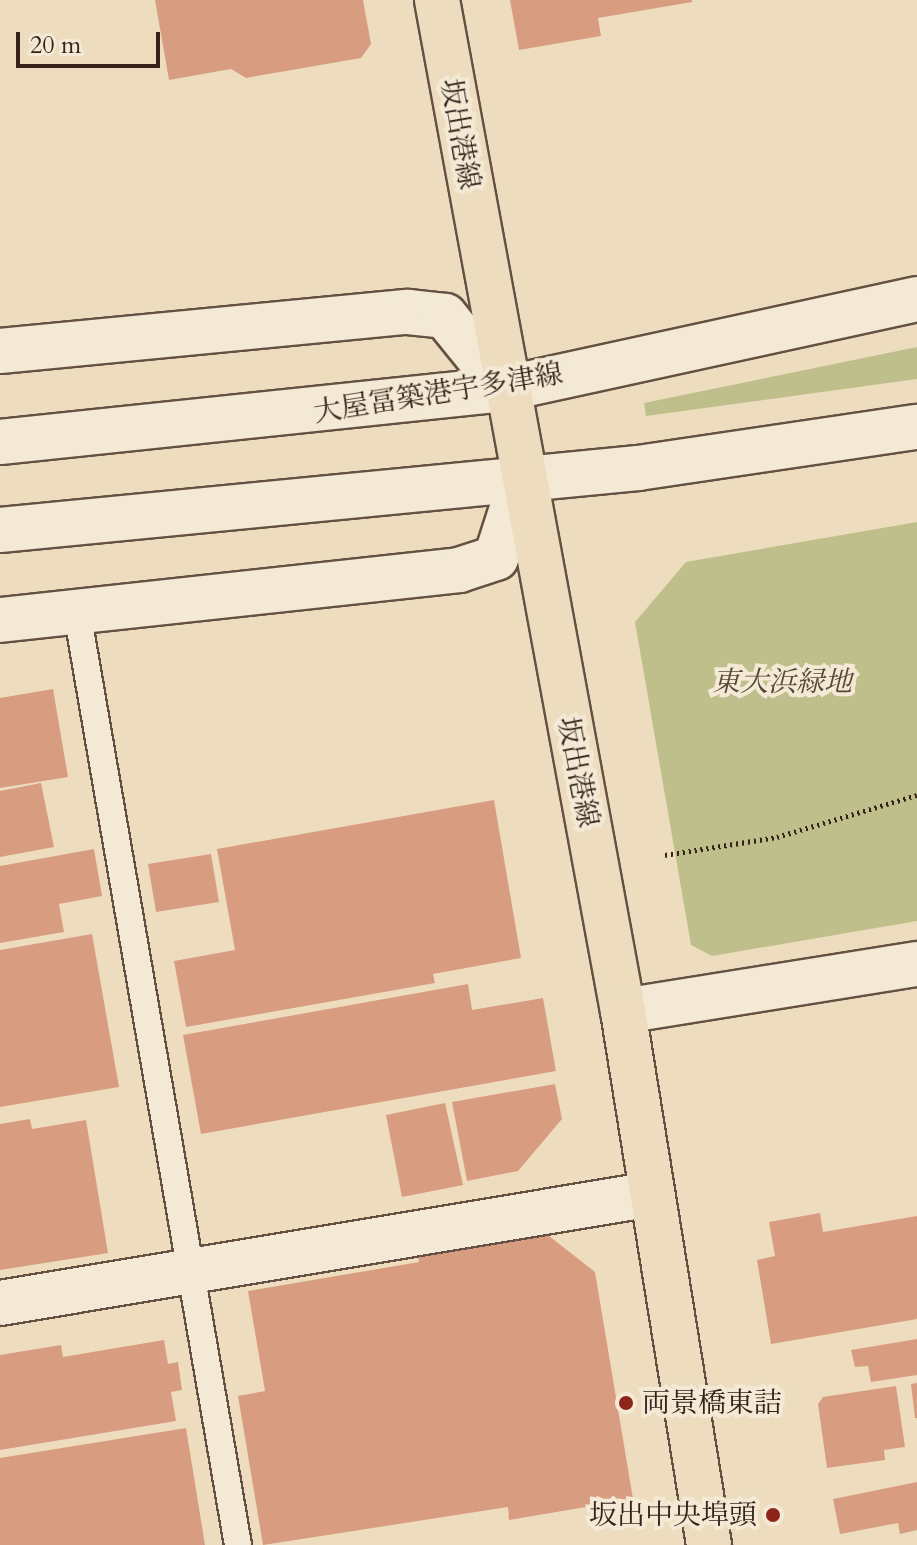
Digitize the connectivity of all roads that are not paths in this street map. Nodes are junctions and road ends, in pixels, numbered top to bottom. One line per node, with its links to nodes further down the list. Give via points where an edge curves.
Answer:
1 (437, 0): 4 (main road, 坂出港線)
2 (917, 299): 4 (main road, 大屋冨築港宇多津線)
3 (0, 351): 4 (main road, via 408,312 445,316)
4 (504, 389): 6 (main road, 大屋冨築港宇多津線); 7 (main road, 坂出港線)
5 (917, 427): 7 (main road)
6 (0, 442)
7 (521, 480): 8 (main road); 9 (main road, via 496,558 459,570); 12 (main road, 坂出港線)
8 (0, 530)
9 (77, 612): 10 (main road); 14 (lane)
10 (0, 620)
11 (917, 964): 12 (main road)
12 (623, 1011): 13 (main road, 坂出港線)
13 (652, 1194): 14 (main road); 17 (main road, 坂出港線)
14 (191, 1270): 15 (main road); 16 (lane)
15 (0, 1303)
16 (238, 1545)
17 (709, 1545)

